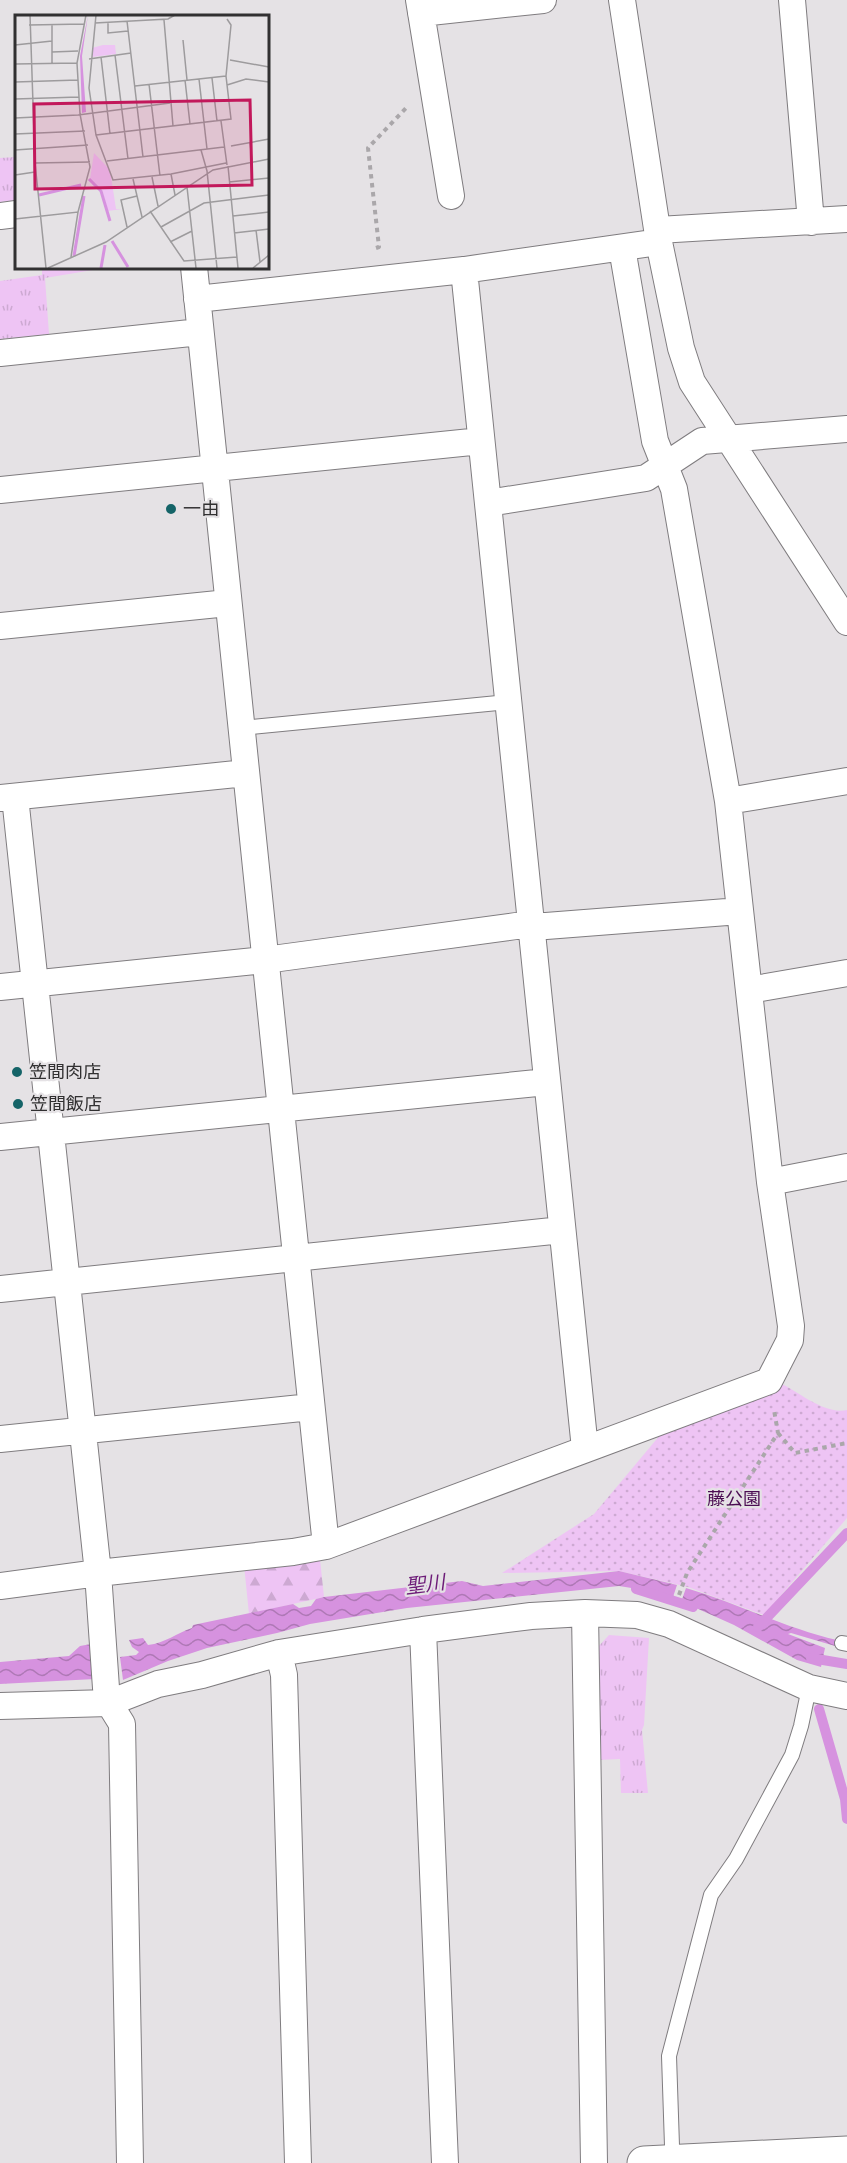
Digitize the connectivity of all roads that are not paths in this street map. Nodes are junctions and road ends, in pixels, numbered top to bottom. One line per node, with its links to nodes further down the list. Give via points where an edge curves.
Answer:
1 (543, 0): 4 (street)
2 (622, 0): 10 (street)
3 (792, 0): 9 (street)
4 (420, 7): 5 (street)
5 (452, 196)
6 (15, 214): 7 (street)
7 (0, 216)
8 (847, 219): 9 (street)
9 (811, 222): 10 (street)
10 (659, 236): 11 (street); 18 (street, via 681,348 692,382)
11 (622, 248): 13 (street); 20 (street, via 655,441)
12 (194, 268): 14 (street)
13 (464, 270): 14 (street); 19 (street)
14 (197, 299): 15 (street)
15 (200, 332): 16 (street); 21 (street)
16 (0, 353)
17 (847, 429): 18 (street)
18 (727, 439): 20 (street, via 702,441); 25 (street)
19 (481, 441): 21 (street); 23 (street)
20 (664, 466): 23 (street, via 646,478); 32 (street, via 674,489)
21 (214, 468): 22 (street); 24 (street)
22 (0, 490)
23 (488, 503): 27 (street)
24 (228, 603): 26 (street); 28 (street)
25 (847, 622)
26 (0, 626)
27 (508, 702): 28 (lane); 34 (street)
28 (241, 728): 29 (street)
29 (246, 773): 31 (street); 35 (street)
30 (847, 781): 32 (street)
31 (8, 798): 37 (street)
32 (728, 801): 33 (street)
33 (740, 911): 34 (street); 39 (street)
34 (532, 927): 35 (street); 40 (street)
35 (265, 960): 37 (street); 41 (street)
36 (847, 973): 39 (street)
37 (34, 983): 38 (street); 42 (street)
38 (0, 987)
39 (749, 990): 45 (street)
40 (547, 1082): 41 (street); 46 (street)
41 (280, 1109): 42 (street); 47 (street)
42 (50, 1133): 43 (street); 48 (street)
43 (0, 1137)
44 (847, 1167): 45 (street)
45 (770, 1182): 53 (street, via 791,1326 790,1340 770,1381)
46 (562, 1230): 47 (street); 53 (street)
47 (296, 1258): 48 (street); 50 (street)
48 (66, 1282): 49 (street); 51 (street)
49 (0, 1289)
50 (311, 1407): 51 (street); 54 (street)
51 (81, 1431): 52 (street); 55 (street)
52 (0, 1439)
53 (585, 1449): 54 (street)
54 (326, 1545): 55 (street)
55 (98, 1573): 56 (street); 61 (street)
56 (0, 1586)
57 (585, 1613): 58 (street); 60 (street, via 637,1615 669,1624); 69 (street)
58 (423, 1630): 59 (street); 68 (street)
59 (279, 1653): 61 (street); 67 (street, via 284,1676)
60 (809, 1688): 62 (street); 65 (lane, via 792,1755 736,1859 711,1895 669,2056 672,2146)
61 (107, 1696): 63 (street); 66 (street, via 122,1724)
62 (847, 1696)
63 (0, 1706)
64 (847, 2153): 65 (street)
65 (677, 2162): 70 (street)
66 (130, 2163)
67 (298, 2163)
68 (445, 2163)
69 (594, 2163)
70 (644, 2163)

